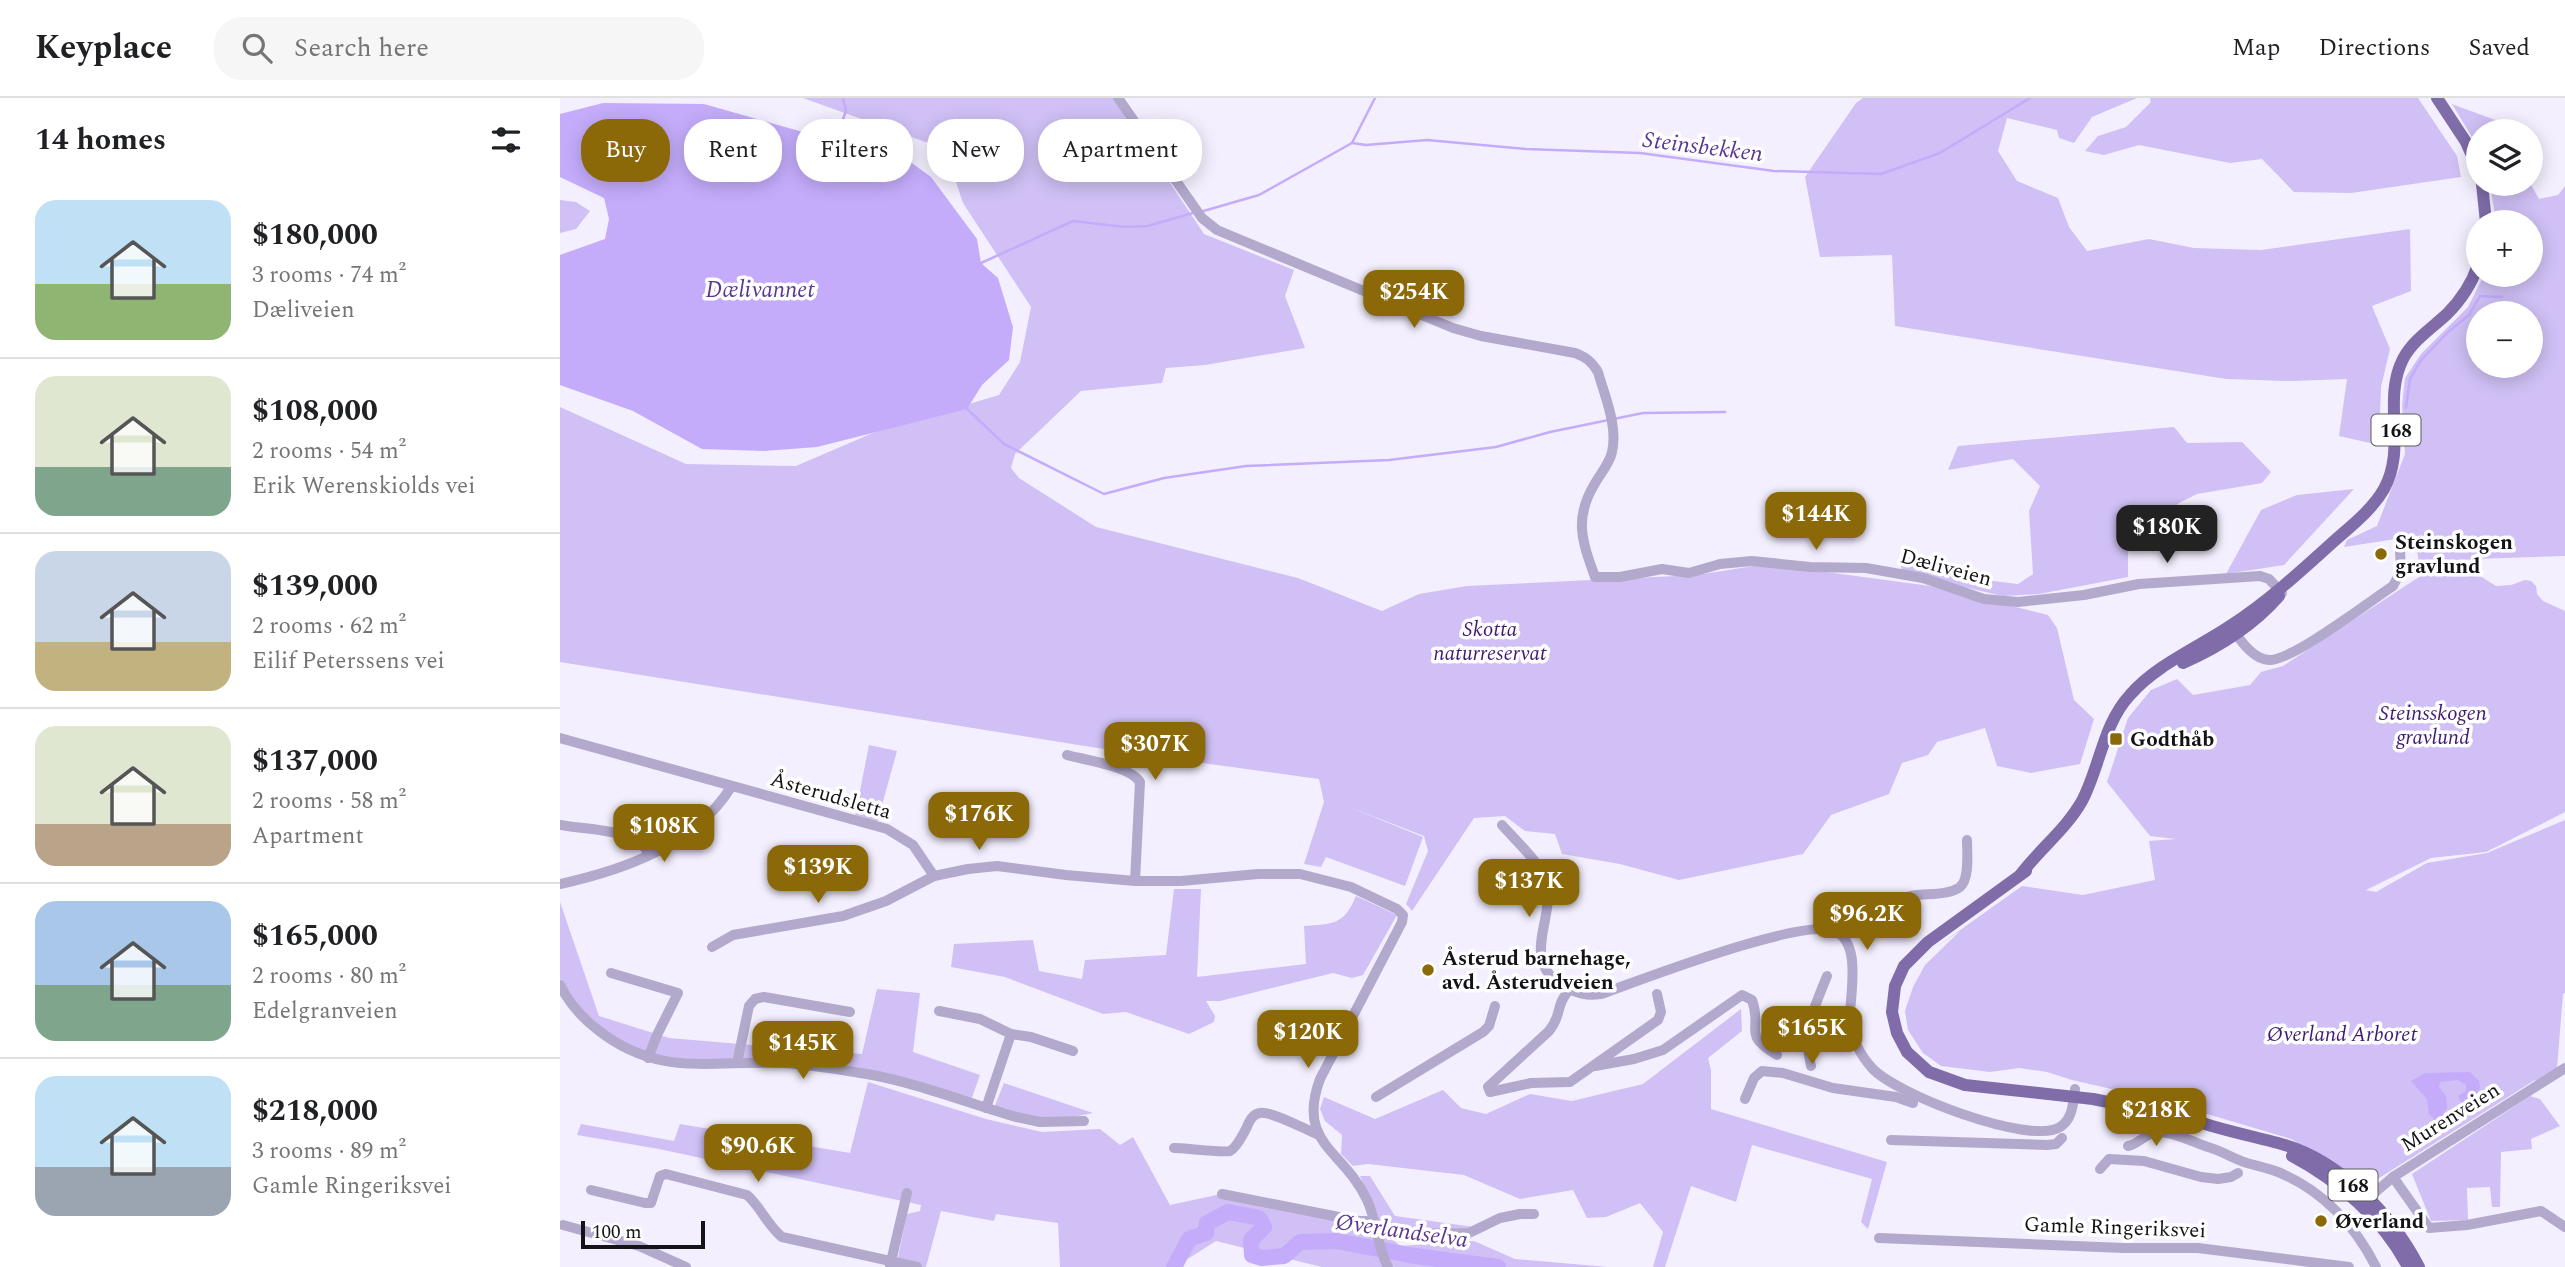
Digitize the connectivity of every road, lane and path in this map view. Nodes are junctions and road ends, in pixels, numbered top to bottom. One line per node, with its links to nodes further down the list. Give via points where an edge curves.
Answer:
1 (1118, 98): 6 (street, Dæliveien, via 1202,218 1217,229 1454,328 1575,353 1594,365 1614,434 1612,455 1582,512 1581,527 1595,577 1620,578 1662,569 1689,573 1752,561 1876,570 1923,578 2005,602 2084,595 2139,584 2247,577 2269,579)
2 (2437, 98): 3 (main road)
3 (2466, 143)
4 (2467, 287): 6 (main road, 168, via 2402,361 2396,386 2395,455 2380,495)
5 (2400, 551): 7 (street, via 2402,571 2393,586 2295,652 2269,660 2251,652)
6 (2283, 588): 7 (main road, 168)
7 (2233, 630): 36 (main road, 168, via 2154,675 2127,697 2108,734 2103,765 2083,814 2055,847 1928,942 1911,958 1895,986 1892,1012 1897,1033 1907,1052 1930,1072 1965,1085)
8 (560, 738): 10 (street, Åsterudsletta)
9 (1067, 755): 16 (street, via 1121,769 1140,782)
10 (732, 787): 14 (street, via 712,814); 15 (street, Åsterudsletta, via 887,829 913,845)
11 (560, 825): 14 (street, via 629,836 641,842)
12 (1502, 825): 23 (street, via 1547,883 1541,960 1552,979)
13 (1967, 839): 18 (street, via 1965,880 1960,887 1885,903)
14 (649, 855): 17 (street)
15 (934, 876): 16 (street, via 998,866); 19 (street, via 844,916 733,935)
16 (1135, 881): 42 (street, via 1300,874 1351,887 1403,915 1318,1086 1313,1118)
17 (560, 884)
18 (1840, 925)
19 (712, 947)
20 (611, 973): 31 (street, via 678,993)
21 (1827, 976): 33 (street, via 1807,1033)
22 (560, 985): 31 (street, via 586,1021 610,1040)
23 (1570, 989): 34 (street, via 1559,1001 1557,1021 1549,1031 1488,1087 1494,1093 1531,1083 1570,1082); 36 (street, via 1601,994 1727,951 1819,928 1836,932 1847,942 1853,965 1850,1022 1854,1039 1874,1070 1895,1085 1961,1114 2036,1132 2064,1124)
24 (1657, 993): 34 (street, via 1658,1020)
25 (1495, 1006): 37 (street, via 1483,1032)
26 (939, 1011): 28 (street, via 980,1019)
27 (850, 1012): 32 (street, via 755,999 749,1006)
28 (1012, 1034): 29 (street); 40 (street)
29 (1073, 1051)
30 (1776, 1055): 34 (street, via 1756,1040 1754,1006 1742,995 1662,1051)
31 (648, 1058): 32 (street, via 691,1065)
32 (737, 1063): 40 (street, via 785,1063 870,1074)
33 (1811, 1066)
34 (1589, 1068)
35 (2565, 1068): 49 (street, Murenveien)
36 (2074, 1093): 53 (main road, 168, via 2139,1102 2268,1141)
37 (1376, 1097)
38 (1745, 1099): 39 (street, via 1762,1071)
39 (1913, 1103)
40 (986, 1108): 41 (street, via 1040,1122)
41 (1084, 1121)
42 (1317, 1134): 46 (street, via 1258,1113 1230,1151); 55 (street, via 1354,1176)
43 (2062, 1138): 44 (street, via 2047,1145)
44 (1891, 1140)
45 (2128, 1146): 66 (street, via 2151,1133 2163,1133 2279,1172 2335,1209)
46 (1174, 1148)
47 (2099, 1169): 48 (street, via 2109,1159 2209,1178)
48 (2238, 1173)
49 (2393, 1177): 53 (street, Murenveien); 57 (street, via 2430,1228 2541,1211)
50 (591, 1190): 61 (street, via 651,1203 658,1179 666,1174 747,1195 782,1237)
51 (907, 1193): 61 (street)
52 (1222, 1194): 55 (street)
53 (2364, 1201): 62 (main road, 168, via 2397,1231)
54 (1534, 1214): 58 (street, via 1500,1218 1469,1233)
55 (1374, 1221): 58 (street)
56 (563, 1225): 63 (street, via 639,1246)
57 (2565, 1227)
58 (1378, 1234): 60 (street)
59 (1879, 1238): 65 (street, Gamle Ringeriksvei, via 2197,1248)
60 (1386, 1263)
61 (891, 1264): 64 (street)
62 (2409, 1265)
63 (686, 1267)
64 (917, 1267)
65 (2349, 1267)
66 (2376, 1267)

